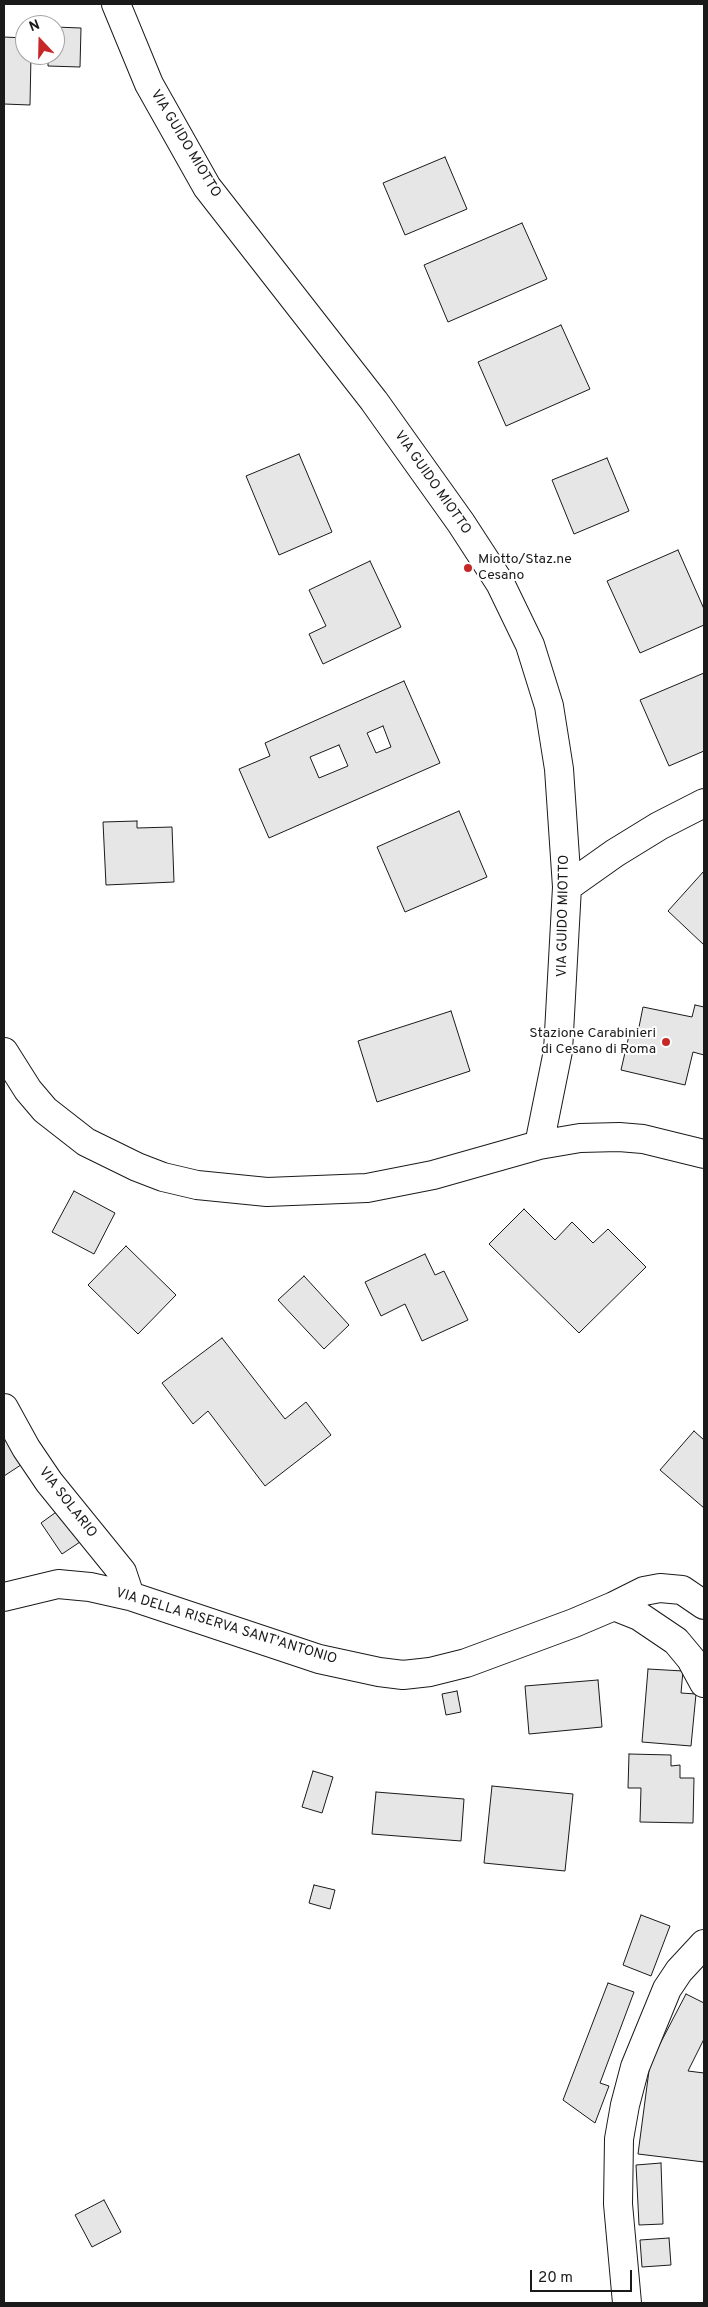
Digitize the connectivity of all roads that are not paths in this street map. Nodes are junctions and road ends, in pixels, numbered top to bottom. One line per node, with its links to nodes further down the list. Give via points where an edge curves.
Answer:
1 (116, 4): 3 (street, VIA GUIDO MIOTTO, via 149,84 207,187 374,401 461,523 517,614 549,706 559,769)
2 (704, 804): 3 (street, via 631,843)
3 (567, 887): 5 (street, VIA GUIDO MIOTTO, via 558,1051)
4 (4, 1052): 5 (street, via 45,1110 86,1142 137,1168 197,1185 267,1192 367,1188 441,1173)
5 (539, 1145): 6 (street, via 580,1138 619,1137 664,1143)
6 (704, 1154)
7 (4, 1408): 8 (street, VIA SOLARIO, via 49,1482 122,1572)
8 (130, 1596): 9 (street, VIA DELLA RISERVA SANT'ANTONIO, via 63,1584); 11 (street, VIA DELLA RISERVA SANT'ANTONIO, via 319,1659 403,1675 466,1663)
9 (4, 1597)
10 (704, 1605): 11 (street, VIA DELLA RISERVA SANT'ANTONIO, via 682,1590 660,1588 644,1591)
11 (614, 1606): 12 (street, via 639,1616 676,1642)
12 (704, 1683)
13 (704, 1944): 14 (street, via 667,1989 635,2067 625,2105 619,2139 618,2204)
14 (627, 2303)

